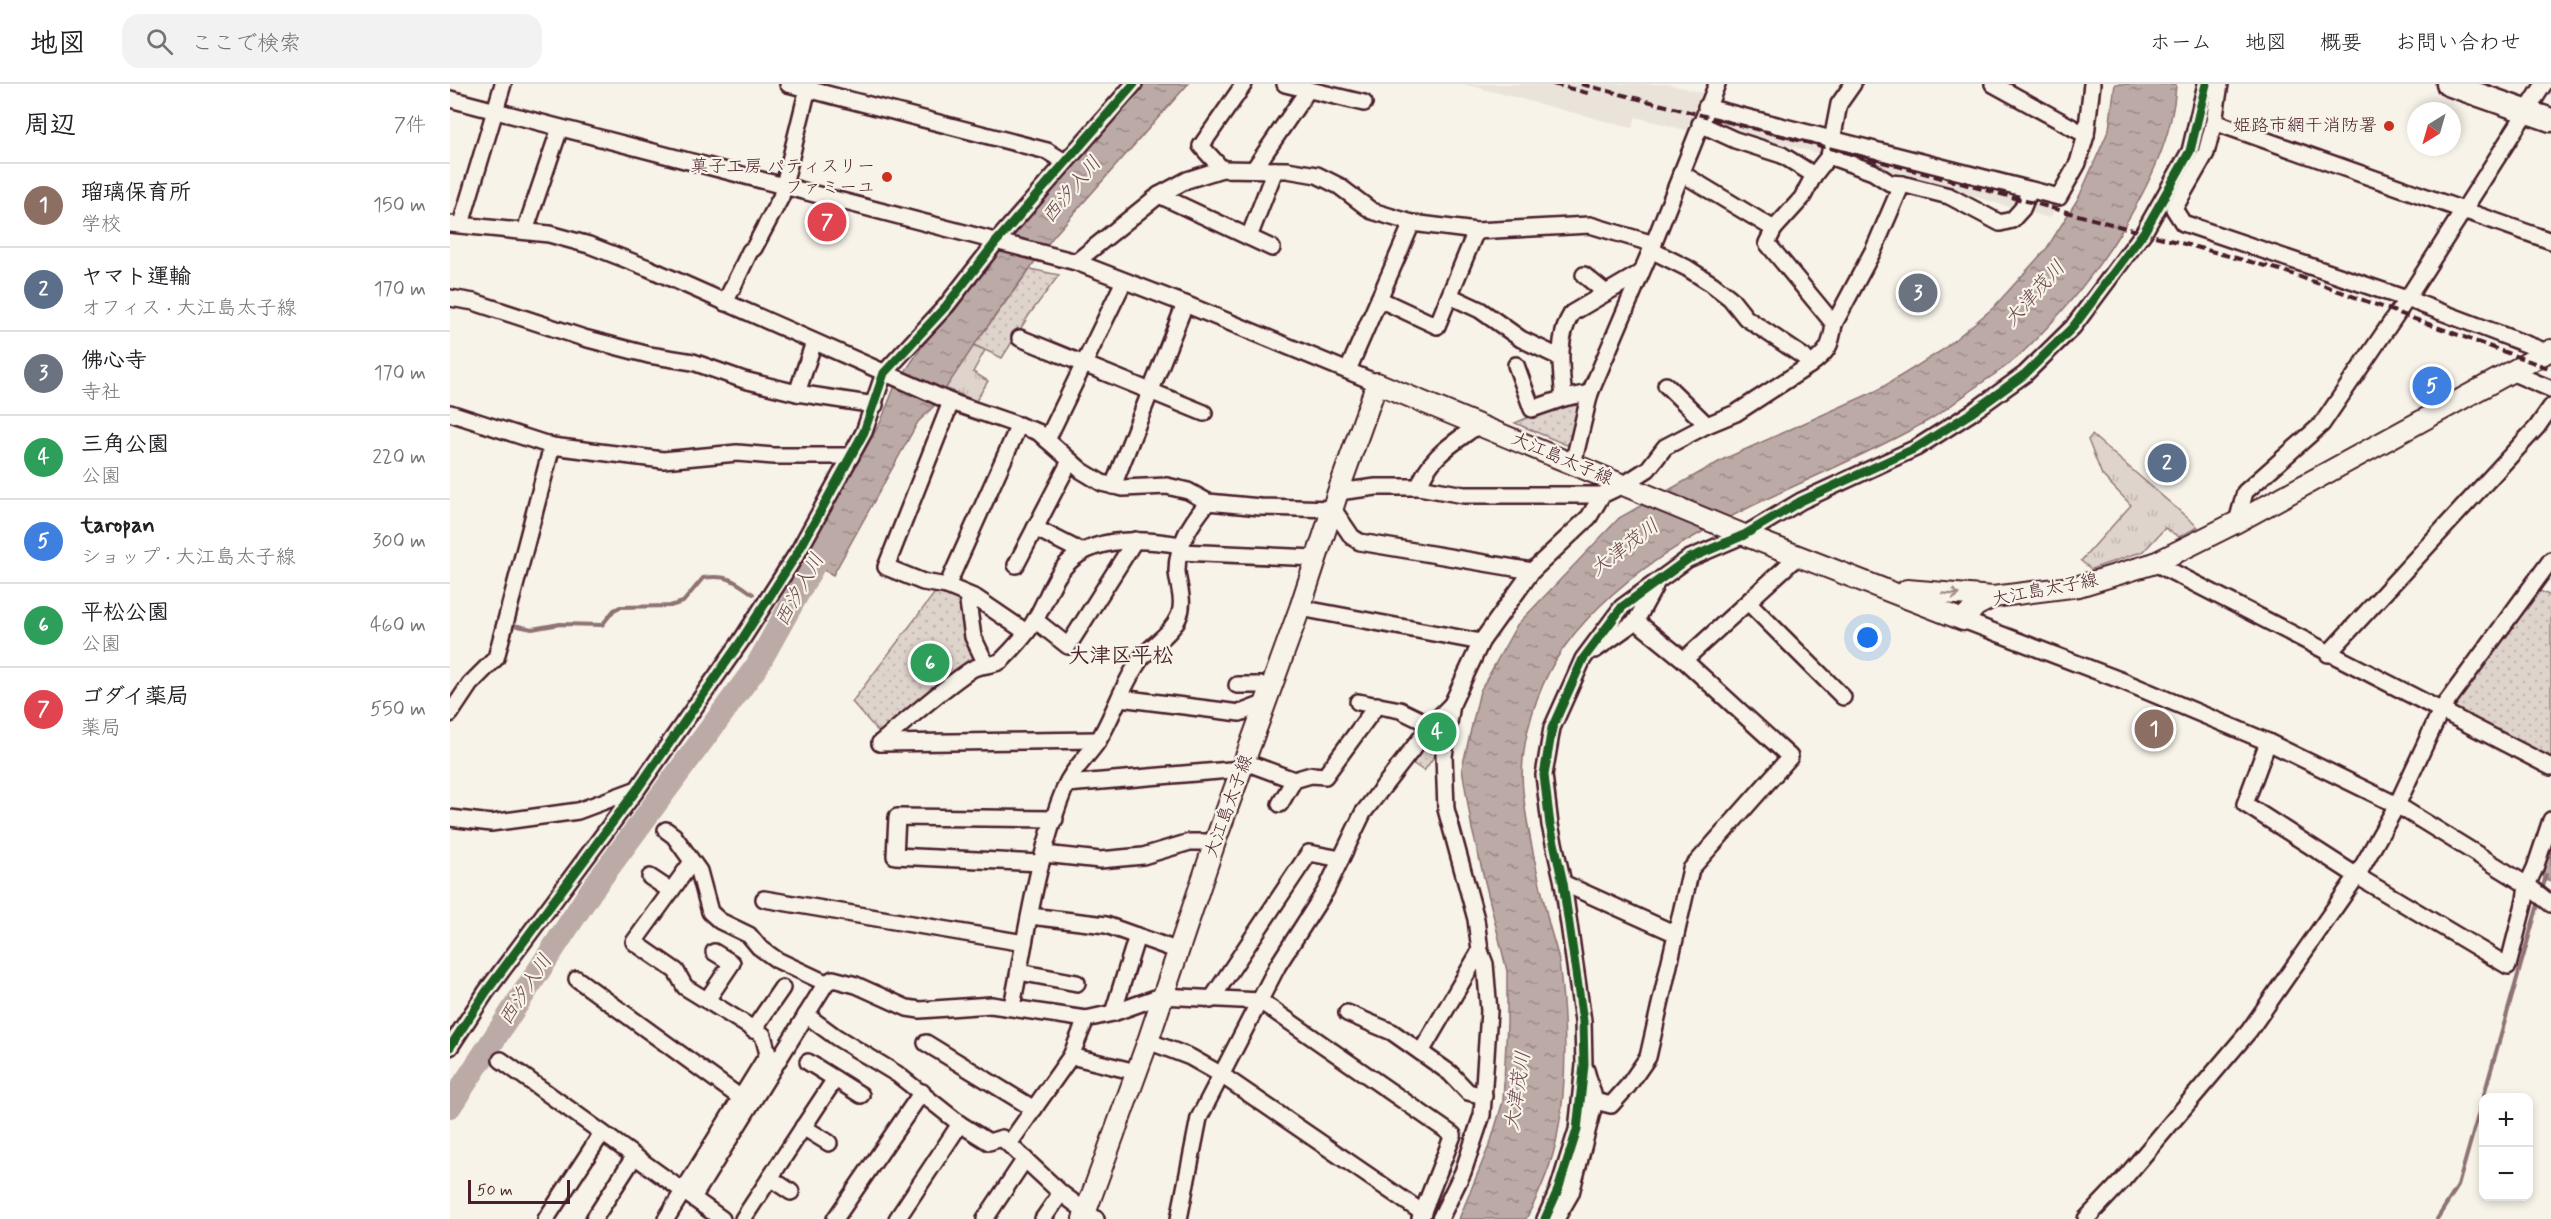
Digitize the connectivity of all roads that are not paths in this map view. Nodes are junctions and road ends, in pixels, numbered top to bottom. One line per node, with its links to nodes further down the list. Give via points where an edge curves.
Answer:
1 (503, 84): 19 (street)
2 (788, 84): 13 (street)
3 (1244, 84): 29 (street, via 1201,146)
4 (1285, 84): 15 (street)
5 (1715, 84): 18 (street)
6 (1993, 84): 25 (street)
7 (2092, 84): 25 (street)
8 (2206, 84): 99 (street, via 2190,151 2144,232 2073,327 2025,374 1926,442)
9 (2220, 84): 22 (street)
10 (2448, 84): 20 (highway)
11 (2544, 84): 20 (street)
12 (1849, 85): 26 (street, via 1839,104)
13 (809, 86): 28 (street, via 1047,152); 35 (street)
14 (1128, 86): 28 (street)
15 (1308, 90): 17 (street); 30 (street)
16 (450, 99): 19 (street)
17 (1364, 104)
18 (1706, 107): 23 (street); 26 (street)
19 (495, 111): 24 (street); 40 (street)
20 (2527, 112): 21 (highway); 38 (street)
21 (2551, 120)
22 (2214, 122): 38 (street); 57 (street, via 2206,153 2174,209 2183,223)
23 (1700, 124): 32 (street); 33 (street, via 1782,155)
24 (560, 128): 35 (street); 42 (street)
25 (2086, 135): 36 (street, via 2078,163 2058,197)
26 (1833, 140): 27 (street); 36 (street)
27 (1829, 156): 33 (street); 34 (street, via 1873,172 1890,183)
28 (1065, 162): 46 (street)
29 (1222, 169): 30 (street); 37 (street, via 1187,180)
30 (1254, 169): 31 (street)
31 (1275, 170): 39 (street, via 1317,175 1372,211); 44 (street)
32 (1681, 173): 41 (street); 47 (street)
33 (1814, 175): 41 (street, via 1802,198)
34 (1902, 184): 36 (street, via 1949,196 2000,223 2012,220); 60 (street, via 1874,249)
35 (782, 185): 46 (street); 58 (street, via 781,197)
36 (2030, 190)
37 (1159, 195): 44 (street); 49 (street)
38 (2462, 210): 45 (street); 57 (street)
39 (1412, 223): 43 (street); 56 (street)
40 (456, 224): 42 (street)
41 (1774, 229): 60 (street, via 1767,243)
42 (525, 231): 58 (street, via 606,251)
43 (1476, 231): 47 (street, via 1590,225); 54 (street)
44 (1249, 237): 48 (street)
45 (2551, 241)
46 (996, 242): 49 (street); 70 (street, via 946,306)
47 (1652, 247): 50 (street); 67 (street, via 1712,284 1746,318)
48 (1272, 248)
49 (1076, 262): 52 (street)
50 (1640, 273): 53 (street); 76 (street)
51 (1584, 275): 53 (street)
52 (1124, 281): 59 (street); 65 (street)
53 (1606, 293): 64 (street, via 1572,313)
54 (1450, 296): 56 (street, via 1437,326); 64 (street)
55 (450, 298): 75 (street, via 474,302 584,338 693,362)
56 (1379, 299): 68 (street)
57 (2408, 299): 63 (street); 97 (street, via 2322,424 2245,492)
58 (725, 303): 62 (street)
59 (1185, 304): 68 (street); 74 (street)
60 (1834, 324): 67 (street, via 1832,344)
61 (1020, 338): 65 (street)
62 (814, 342): 70 (street); 75 (street)
63 (2549, 351): 69 (main road, 大江島太子線)
64 (1559, 357): 77 (street)
65 (1083, 365): 74 (street); 86 (street)
66 (1516, 365): 77 (street, via 1532,410)
67 (1810, 365): 85 (street, via 1736,413)
68 (1348, 370): 71 (street)
69 (2511, 372): 73 (street); 97 (main road, 大江島太子線)
70 (884, 373): 78 (street); 79 (street)
71 (1377, 383): 84 (main road, 大江島太子線); 95 (main road, 大江島太子線)
72 (1666, 385): 85 (street)
73 (2551, 389)
74 (1149, 391): 82 (street); 91 (street)
75 (796, 393): 79 (street)
76 (1590, 393): 77 (street); 90 (street)
77 (1564, 398)
78 (951, 402): 83 (street); 111 (street, via 886,567 923,582)
79 (875, 405): 88 (street)
80 (2551, 407): 120 (street, via 2537,427)
81 (450, 413): 87 (street)
82 (1204, 413)
83 (1019, 425): 86 (street); 111 (street)
84 (1478, 425): 90 (main road, 大江島太子線); 92 (street, via 1433,459)
85 (1707, 425): 93 (street, via 1665,447)
86 (1047, 440): 89 (street)
87 (552, 446): 88 (street, via 663,460 737,453); 132 (street, via 496,658 470,684)
88 (851, 456): 140 (street, via 798,552 741,641)
89 (1070, 461): 91 (street); 98 (street)
90 (1573, 464): 93 (main road, 大江島太子線)
91 (1113, 486): 96 (street, via 1167,486)
92 (1419, 487): 94 (street, via 1464,495); 95 (street, via 1376,487)
93 (1627, 487): 94 (street); 99 (main road, 大江島太子線)
94 (1602, 495): 108 (street, via 1589,517)
95 (1336, 500): 96 (street, via 1260,507); 104 (main road, 大江島太子線); 108 (street, via 1352,537 1360,542)
96 (1208, 502): 101 (street, via 1191,523)
97 (2237, 522): 106 (main road, 大江島太子線)
98 (1035, 528): 102 (street); 107 (street)
99 (1738, 533): 103 (main road, 大江島太子線); 109 (street)
100 (1135, 540): 101 (street); 102 (street, via 1108,542); 118 (street, via 1068,646)
101 (1181, 548): 104 (street); 127 (street, via 1180,615 1170,631 1147,651)
102 (1082, 552): 118 (street, via 1067,562)
103 (1797, 556): 110 (main road, 大江島太子線); 114 (street)
104 (1316, 558): 115 (main road, 大江島太子線)
105 (2551, 560): 131 (street)
106 (2155, 563): 113 (main road, 大江島太子線, via 2079,586); 120 (street)
107 (1016, 565)
108 (1532, 572): 119 (street)
109 (1659, 578): 117 (street); 121 (street, via 1622,608)
110 (1872, 584): 113 (main road, one-way to 113, via 1917,592); 116 (main road, 大江島太子線)
111 (947, 586): 112 (street)
112 (967, 595): 118 (street); 123 (street, via 973,637)
113 (1993, 597): 116 (main road, 大江島太子線, via 1976,606)
114 (1749, 603): 122 (street); 126 (street)
115 (1300, 608): 119 (street); 125 (main road, 大江島太子線)
116 (1963, 620): 135 (street)
117 (1636, 621): 121 (street); 122 (street)
118 (1030, 626): 123 (street, via 999,662)
119 (1481, 642): 129 (street)
120 (2328, 654): 131 (street)
121 (1583, 659): 153 (street, via 1552,728 1544,775)
122 (1684, 660): 159 (street, via 1790,757 1691,869)
123 (986, 664): 134 (street, via 953,682 880,743)
124 (1237, 685): 125 (street)
125 (1269, 694): 127 (street, via 1240,713); 136 (main road, 大江島太子線)
126 (1843, 697)
127 (1120, 698): 134 (street)
128 (1358, 702): 130 (street)
129 (1452, 704): 133 (street); 163 (street, via 1444,756 1446,809 1476,919)
130 (1377, 705): 133 (street, via 1400,710); 138 (street, via 1325,776)
131 (2441, 710): 137 (street); 142 (street)
132 (450, 714)
133 (1431, 725): 149 (street, via 1363,813)
134 (1098, 740): 139 (street)
135 (2268, 742): 142 (street); 151 (street, via 2245,804)
136 (1243, 766): 138 (street); 139 (street); 147 (main road, 大江島太子線)
137 (2551, 767)
138 (1294, 780): 141 (street)
139 (1067, 784): 144 (street)
140 (638, 788): 143 (street, via 578,811 491,823); 182 (street, via 486,992)
141 (1280, 804)
142 (2397, 805): 151 (street); 154 (street)
143 (450, 818)
144 (1055, 819): 148 (street); 148 (street, via 897,817 895,856)
145 (2551, 820): 154 (street)
146 (666, 830): 150 (street)
147 (1215, 842): 148 (street, via 1190,842 1143,855 1100,860); 162 (main road, 大江島太子線)
148 (1042, 858): 158 (street)
149 (1341, 859): 172 (street, via 1309,853); 173 (street)
150 (692, 862): 155 (street); 167 (street, via 699,871 710,912 749,935 777,960)
151 (2357, 876): 154 (street, via 2508,966); 225 (street, via 2249,1031)
152 (650, 877): 155 (street)
153 (1563, 883): 159 (street); 187 (street, via 1583,1021)
154 (2527, 885): 157 (street)
155 (670, 891): 171 (street, via 633,942 676,971 685,987)
156 (764, 899): 161 (street)
157 (2550, 901)
158 (1030, 916): 160 (street, via 1106,925); 161 (street)
159 (1676, 934): 196 (street, via 1648,1057 1611,1105)
160 (1137, 936): 162 (street); 175 (street)
161 (1024, 943): 165 (street)
162 (1179, 951): 170 (main road, 大江島太子線)
163 (1480, 951): 183 (street); 194 (street, via 1485,964 1489,1011)
164 (714, 952): 171 (street, via 732,963)
165 (1019, 972): 168 (street); 174 (street)
166 (577, 979): 195 (street, via 598,1003)
167 (826, 983): 174 (street, via 833,978 920,1010); 177 (street)
168 (1077, 983)
169 (782, 988): 179 (street)
170 (1161, 996): 172 (street); 175 (street); 180 (main road, 大江島太子線)
171 (707, 1000): 179 (street)
172 (1211, 1000): 173 (street)
173 (1260, 1001): 189 (street); 210 (street, via 1453,1135)
174 (1012, 1006): 178 (street)
175 (1113, 1013): 178 (street)
176 (1347, 1013): 183 (street, via 1392,1032)
177 (806, 1015): 191 (street); 209 (street)
178 (1086, 1019): 184 (street)
179 (753, 1030): 195 (street, via 763,1035 768,1054)
180 (1148, 1041): 188 (main road, 大江島太子線); 189 (street)
181 (926, 1043): 198 (street)
182 (450, 1047)
183 (1421, 1052): 194 (street, via 1468,1092)
184 (1071, 1056): 188 (street); 193 (street)
185 (501, 1060): 201 (street)
186 (808, 1062): 190 (street)
187 (1584, 1065): 196 (street); 223 (street, via 1577,1130)
188 (1137, 1072): 211 (main road, 大江島太子線)
189 (1220, 1074): 210 (street); 221 (street, via 1199,1118)
190 (835, 1079): 192 (street); 200 (street)
191 (922, 1092): 199 (street); 217 (street)
192 (861, 1095)
193 (1043, 1096): 197 (street); 198 (street)
194 (1484, 1096): 222 (street, via 1463,1173)
195 (741, 1098): 209 (street)
196 (1595, 1101): 224 (street, via 1571,1193)
197 (1057, 1105)
198 (1034, 1109): 203 (street)
199 (960, 1124): 203 (street, via 989,1142 1002,1138); 218 (street)
200 (803, 1127): 202 (street); 206 (street)
201 (602, 1133): 204 (street); 212 (street)
202 (829, 1143)
203 (1009, 1144): 205 (street)
204 (634, 1157): 209 (street); 213 (street)
205 (1025, 1159): 208 (street); 219 (street)
206 (770, 1178): 207 (street); 216 (street)
207 (791, 1192)
208 (1061, 1193): 211 (street); 220 (street)
209 (689, 1194): 214 (street); 215 (street)
210 (1422, 1216)
211 (1088, 1217)
212 (546, 1219)
213 (594, 1219)
214 (666, 1219)
215 (722, 1219)
216 (743, 1219)
217 (835, 1219)
218 (897, 1219)
219 (985, 1219)
220 (1043, 1219)
221 (1179, 1219)
222 (1440, 1219)
223 (1545, 1219)
224 (1556, 1219)
225 (2086, 1219)

